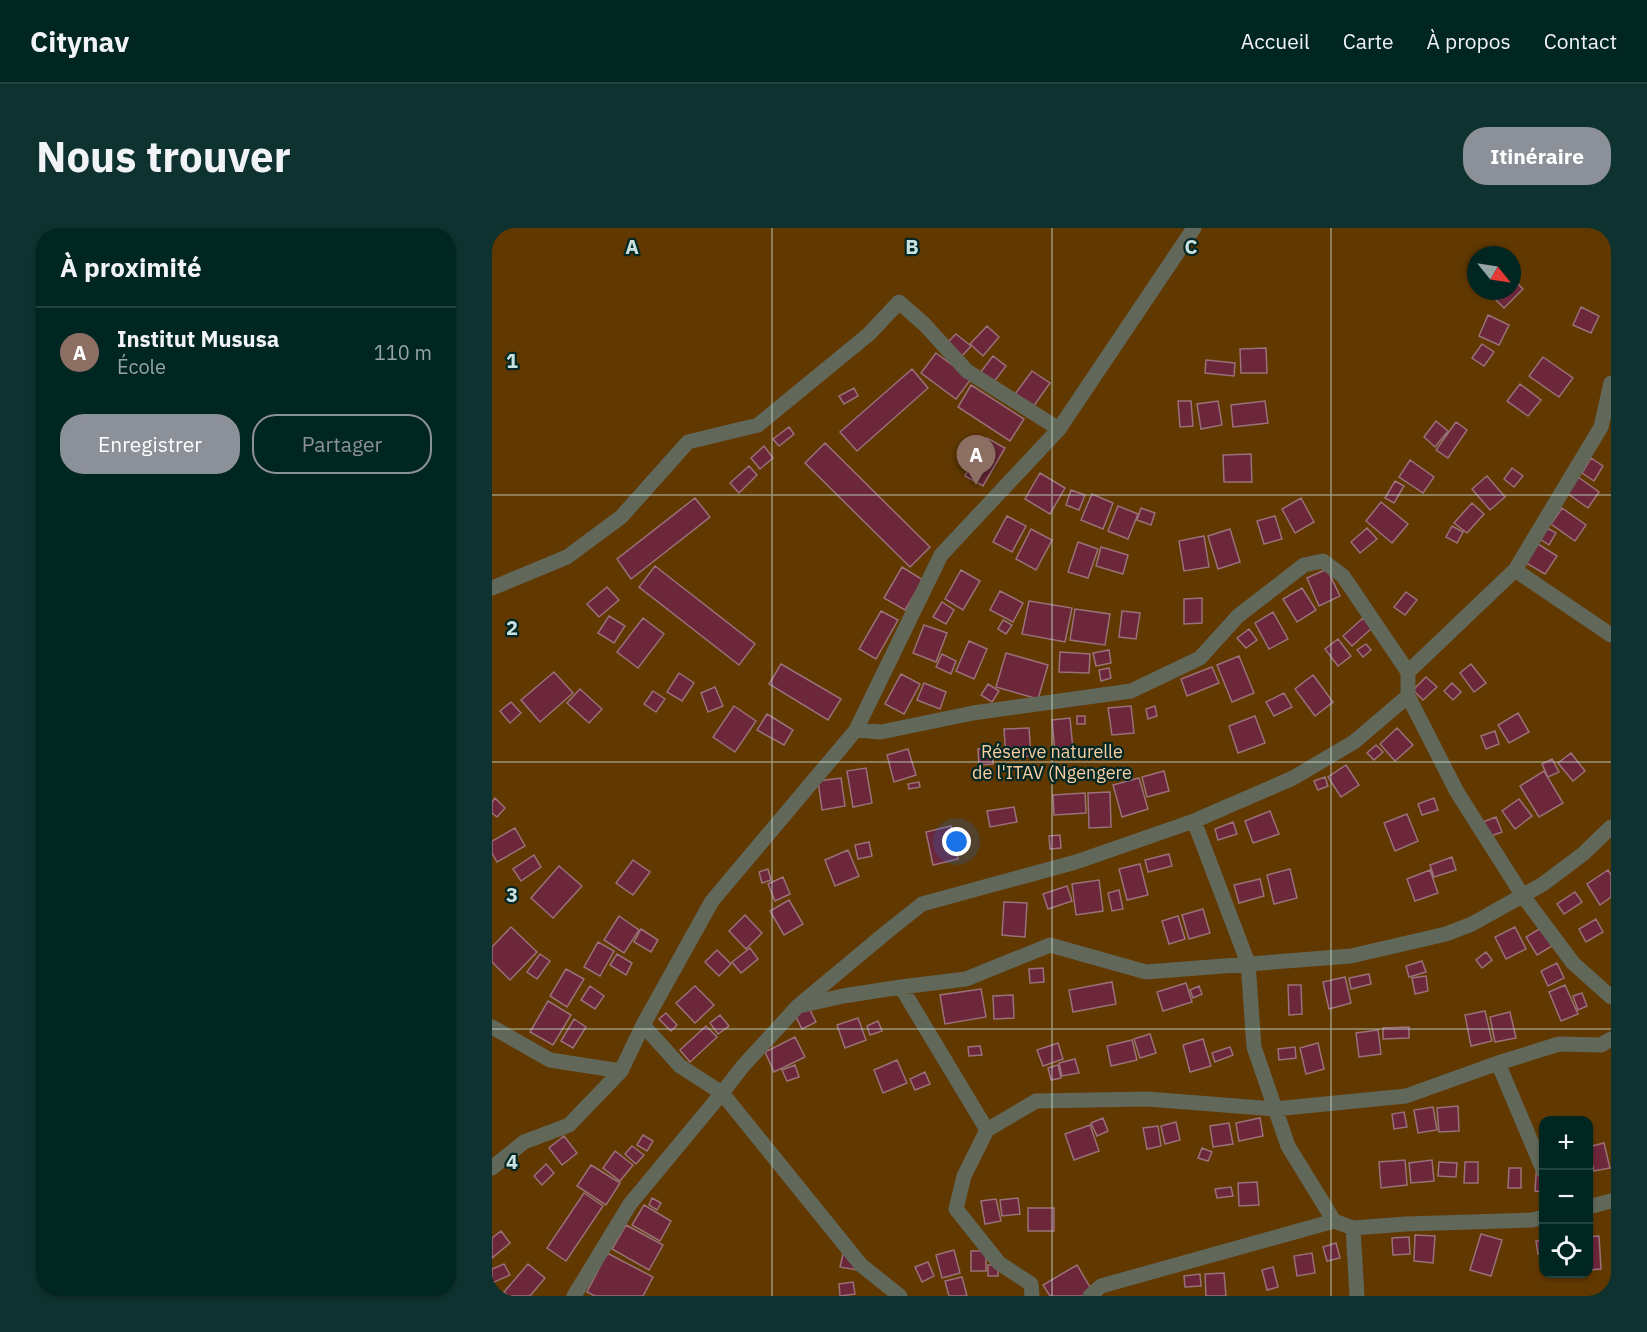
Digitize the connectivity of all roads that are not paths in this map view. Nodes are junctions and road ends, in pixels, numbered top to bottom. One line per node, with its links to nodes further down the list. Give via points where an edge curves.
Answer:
1 (1194, 228): 3 (street)
2 (1611, 383): 4 (street)
3 (1059, 429): 6 (street, via 968,371 899,302 869,334 758,425 688,442 621,518 567,558); 10 (street, via 941,555)
4 (1606, 430): 5 (street)
5 (1515, 570): 7 (street); 8 (street)
6 (492, 588)
7 (1611, 635)
8 (1408, 672): 9 (street); 10 (street, via 1343,576 1323,561 1304,565 1238,616 1200,658 1131,691 973,713 881,732)
9 (1408, 696): 11 (street, via 1354,742 1293,778); 13 (street, via 1457,792)
10 (856, 730): 18 (street, via 712,901)
11 (1194, 820): 14 (street); 17 (street, via 1076,862 922,904)
12 (1611, 827): 13 (street, via 1583,854)
13 (1523, 896): 14 (street, via 1446,934 1351,956); 16 (street, via 1573,963)
14 (1248, 963): 15 (street, via 1146,972 1050,945 966,979); 24 (street, via 1254,1047)
15 (901, 987): 17 (street); 25 (street)
16 (1611, 997)
17 (798, 1006): 23 (street)
18 (643, 1025): 22 (street); 23 (street, via 680,1066)
19 (492, 1027): 22 (street, via 550,1060)
20 (1611, 1039): 21 (street, via 1601,1045 1559,1044)
21 (1498, 1063): 24 (street, via 1406,1096); 27 (street)
22 (621, 1071): 26 (street, via 570,1125 524,1142)
23 (722, 1093): 33 (street, via 630,1204); 34 (street, via 861,1265)
24 (1275, 1109): 25 (street, via 1147,1099 1036,1101); 31 (street, via 1288,1146)
25 (987, 1130): 35 (street, via 964,1176 956,1209 999,1263 1031,1284)
26 (492, 1168)
27 (1543, 1170)
28 (1611, 1201): 29 (street)
29 (1593, 1206)
30 (1539, 1218): 32 (street)
31 (1334, 1221): 32 (street); 36 (street, via 1101,1286)
32 (1353, 1228): 37 (street)
33 (574, 1296)
34 (900, 1296)
35 (1032, 1296)
36 (1090, 1296)
37 (1357, 1296)

